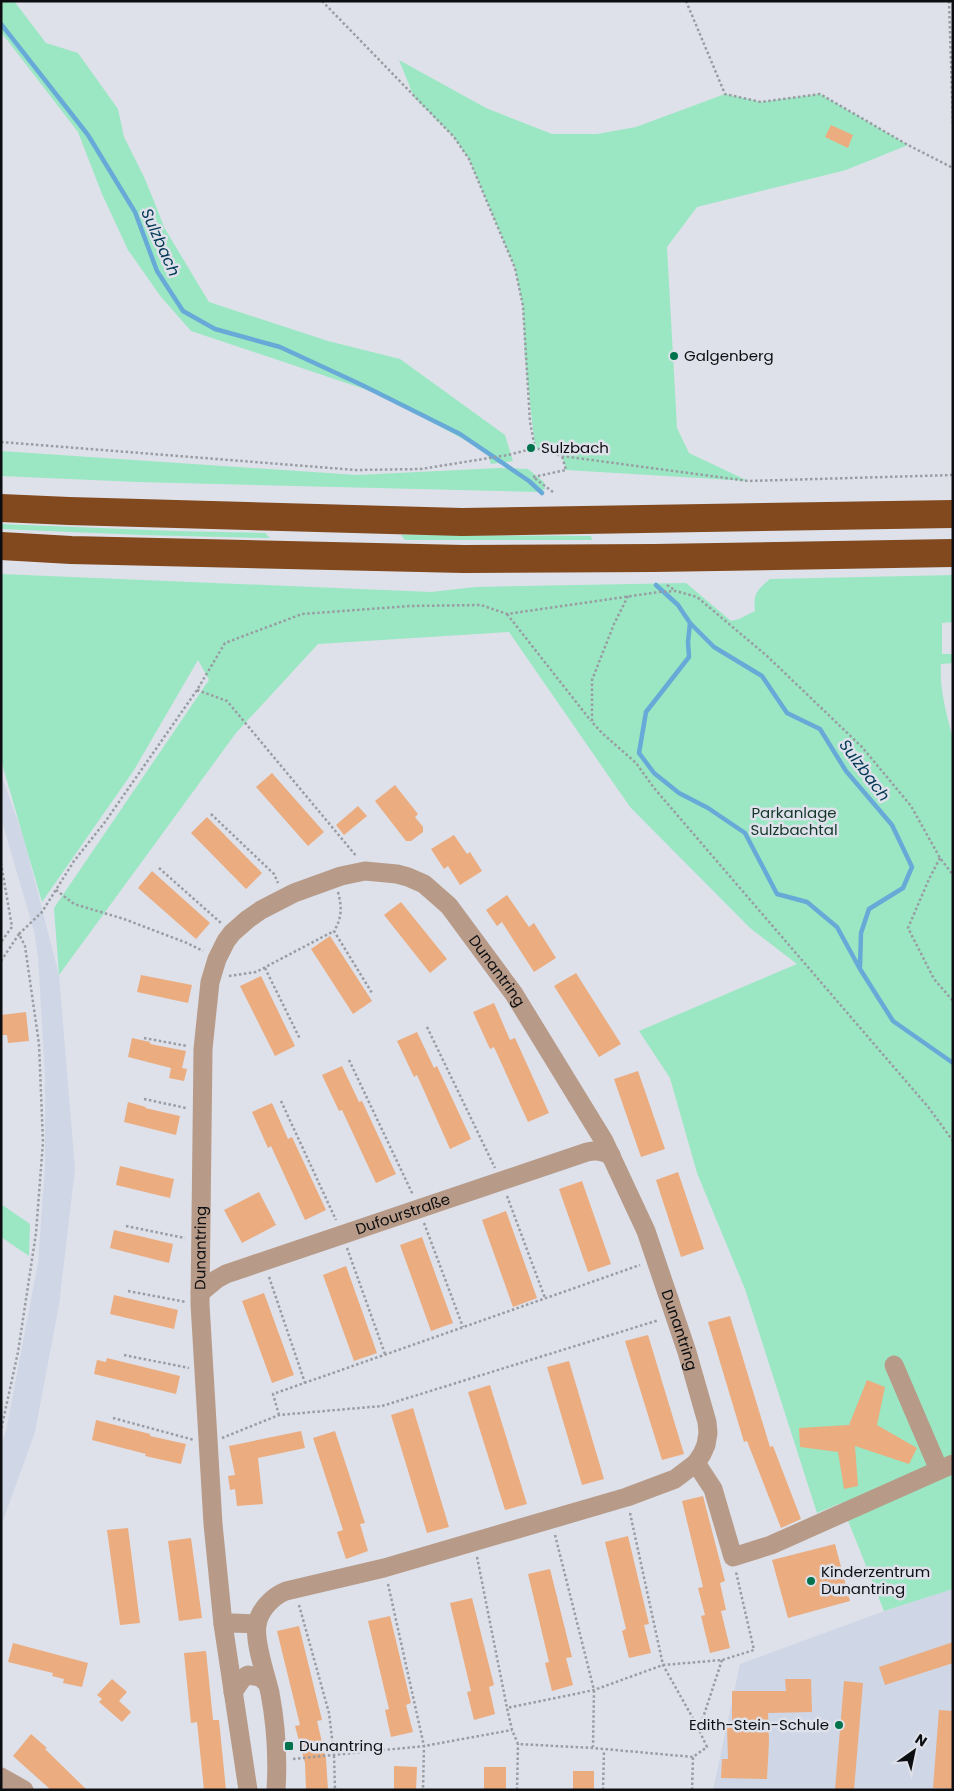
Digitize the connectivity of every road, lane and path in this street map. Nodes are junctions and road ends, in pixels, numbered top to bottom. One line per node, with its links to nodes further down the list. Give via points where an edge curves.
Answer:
1 (322, 1): 7 (path, via 454,137 469,159 515,268 523,306 530,422)
2 (686, 1): 5 (path, via 725,94 761,102 820,94)
3 (949, 1): 4 (path)
4 (953, 125)
5 (953, 168)
6 (1, 442): 7 (path, via 356,470 421,469)
7 (536, 448): 8 (path)
8 (562, 456): 9 (path, via 748,481); 10 (path, via 566,470 533,477)
9 (953, 475)
10 (553, 492)
11 (1, 508): 12 (highway, via 462,522)
12 (953, 514)
13 (1, 546): 14 (highway, via 464,559)
14 (953, 553)
15 (667, 585): 16 (path)
16 (676, 591): 17 (path); 22 (path, via 696,597 767,656 862,747 911,806)
17 (628, 596): 18 (path); 20 (path, via 592,680)
18 (507, 614): 19 (path, via 481,605 410,606 302,614 225,643); 20 (path)
19 (197, 690): 25 (path, via 228,701); 28 (path)
20 (592, 722): 47 (path, via 636,762 654,788 929,1108)
21 (211, 814): 29 (path, via 274,874)
22 (940, 858): 26 (path); 39 (path, via 908,928 934,979)
23 (1, 863): 33 (path, via 12,927)
24 (159, 868): 31 (path)
25 (365, 871): 27 (street, Dunantring); 48 (street, Dunantring, via 408,877 424,884 449,906 514,994)
26 (953, 875)
27 (333, 879): 29 (street, Dunantring); 30 (path, via 342,907)
28 (56, 890): 32 (path, via 42,912); 34 (path, via 74,904 187,943)
29 (285, 897): 31 (street, Dunantring, via 261,910)
30 (334, 931): 36 (path); 38 (path)
31 (232, 933): 34 (street, Dunantring)
32 (19, 934): 35 (path); 66 (path, via 25,946 39,1044 43,1142 36,1233 18,1352)
33 (1, 942)
34 (217, 959): 37 (street, Dunantring)
35 (1, 960)
36 (265, 968): 37 (path); 42 (path)
37 (210, 982): 43 (street, Dunantring)
38 (372, 993)
39 (953, 1000)
40 (427, 1028): 49 (path)
41 (144, 1038): 43 (path)
42 (300, 1039)
43 (203, 1049): 46 (street, Dunantring)
44 (349, 1060): 50 (path)
45 (144, 1099): 46 (path)
46 (202, 1112): 52 (street, Dunantring)
47 (953, 1141)
48 (611, 1155): 49 (street, Dufourstraße, via 595,1150); 53 (street, Dunantring)
49 (502, 1180): 50 (street, Dufourstraße); 56 (path)
50 (419, 1208): 54 (street, Dufourstraße); 59 (path)
51 (126, 1226): 52 (path)
52 (201, 1241): 57 (street, Dunantring)
53 (656, 1260): 56 (path); 58 (street, Dunantring)
54 (263, 1261): 57 (street, Dufourstraße, via 216,1279); 63 (path)
55 (128, 1291): 57 (path)
56 (546, 1298): 59 (path)
57 (200, 1299): 62 (street, Dunantring)
58 (675, 1315): 64 (path, via 382,1406); 68 (street, Dunantring, via 708,1433 706,1445)
59 (463, 1327): 63 (path)
60 (124, 1355): 62 (path)
61 (894, 1365): 69 (street)
62 (203, 1371): 67 (street, Dunantring)
63 (305, 1383): 64 (path, via 273,1394)
64 (279, 1415): 67 (path)
65 (113, 1418): 67 (path)
66 (1, 1430)
67 (207, 1444): 76 (street, Dunantring)
68 (696, 1463): 70 (street, Dunantring, via 675,1479); 73 (street, via 713,1489)
69 (946, 1467): 73 (street, via 771,1545)
70 (627, 1497): 71 (street, Dunantring); 79 (path)
71 (551, 1519): 72 (street, Dunantring); 81 (path)
72 (474, 1541): 74 (street, Dunantring); 83 (path)
73 (733, 1557): 78 (path, via 754,1650)
74 (384, 1568): 75 (street, Dunantring); 87 (path)
75 (295, 1589): 77 (street, Dunantring, via 274,1597); 90 (path, via 329,1713)
76 (223, 1624): 77 (street); 82 (street, Dunantring)
77 (256, 1624): 80 (street)
78 (722, 1660): 79 (path); 85 (path)
79 (662, 1665): 81 (path); 85 (path)
80 (267, 1683): 82 (street, via 248,1674); 92 (street)
81 (594, 1690): 83 (path); 88 (path)
82 (233, 1692): 95 (street, Dunantring)
83 (507, 1708): 84 (path)
84 (512, 1730): 86 (path); 87 (path)
85 (699, 1730): 91 (path, via 707,1747)
86 (518, 1744): 88 (path); 99 (path)
87 (424, 1746): 90 (path); 98 (path)
88 (593, 1748): 89 (path)
89 (604, 1750): 91 (path); 100 (path)
90 (334, 1755): 92 (path); 97 (path)
91 (693, 1757): 101 (path)
92 (277, 1760): 96 (street)
93 (1, 1777): 94 (street)
94 (24, 1790)
95 (248, 1790)
96 (276, 1790)
97 (334, 1790)
98 (423, 1790)
99 (517, 1790)
100 (603, 1790)
101 (692, 1790)

